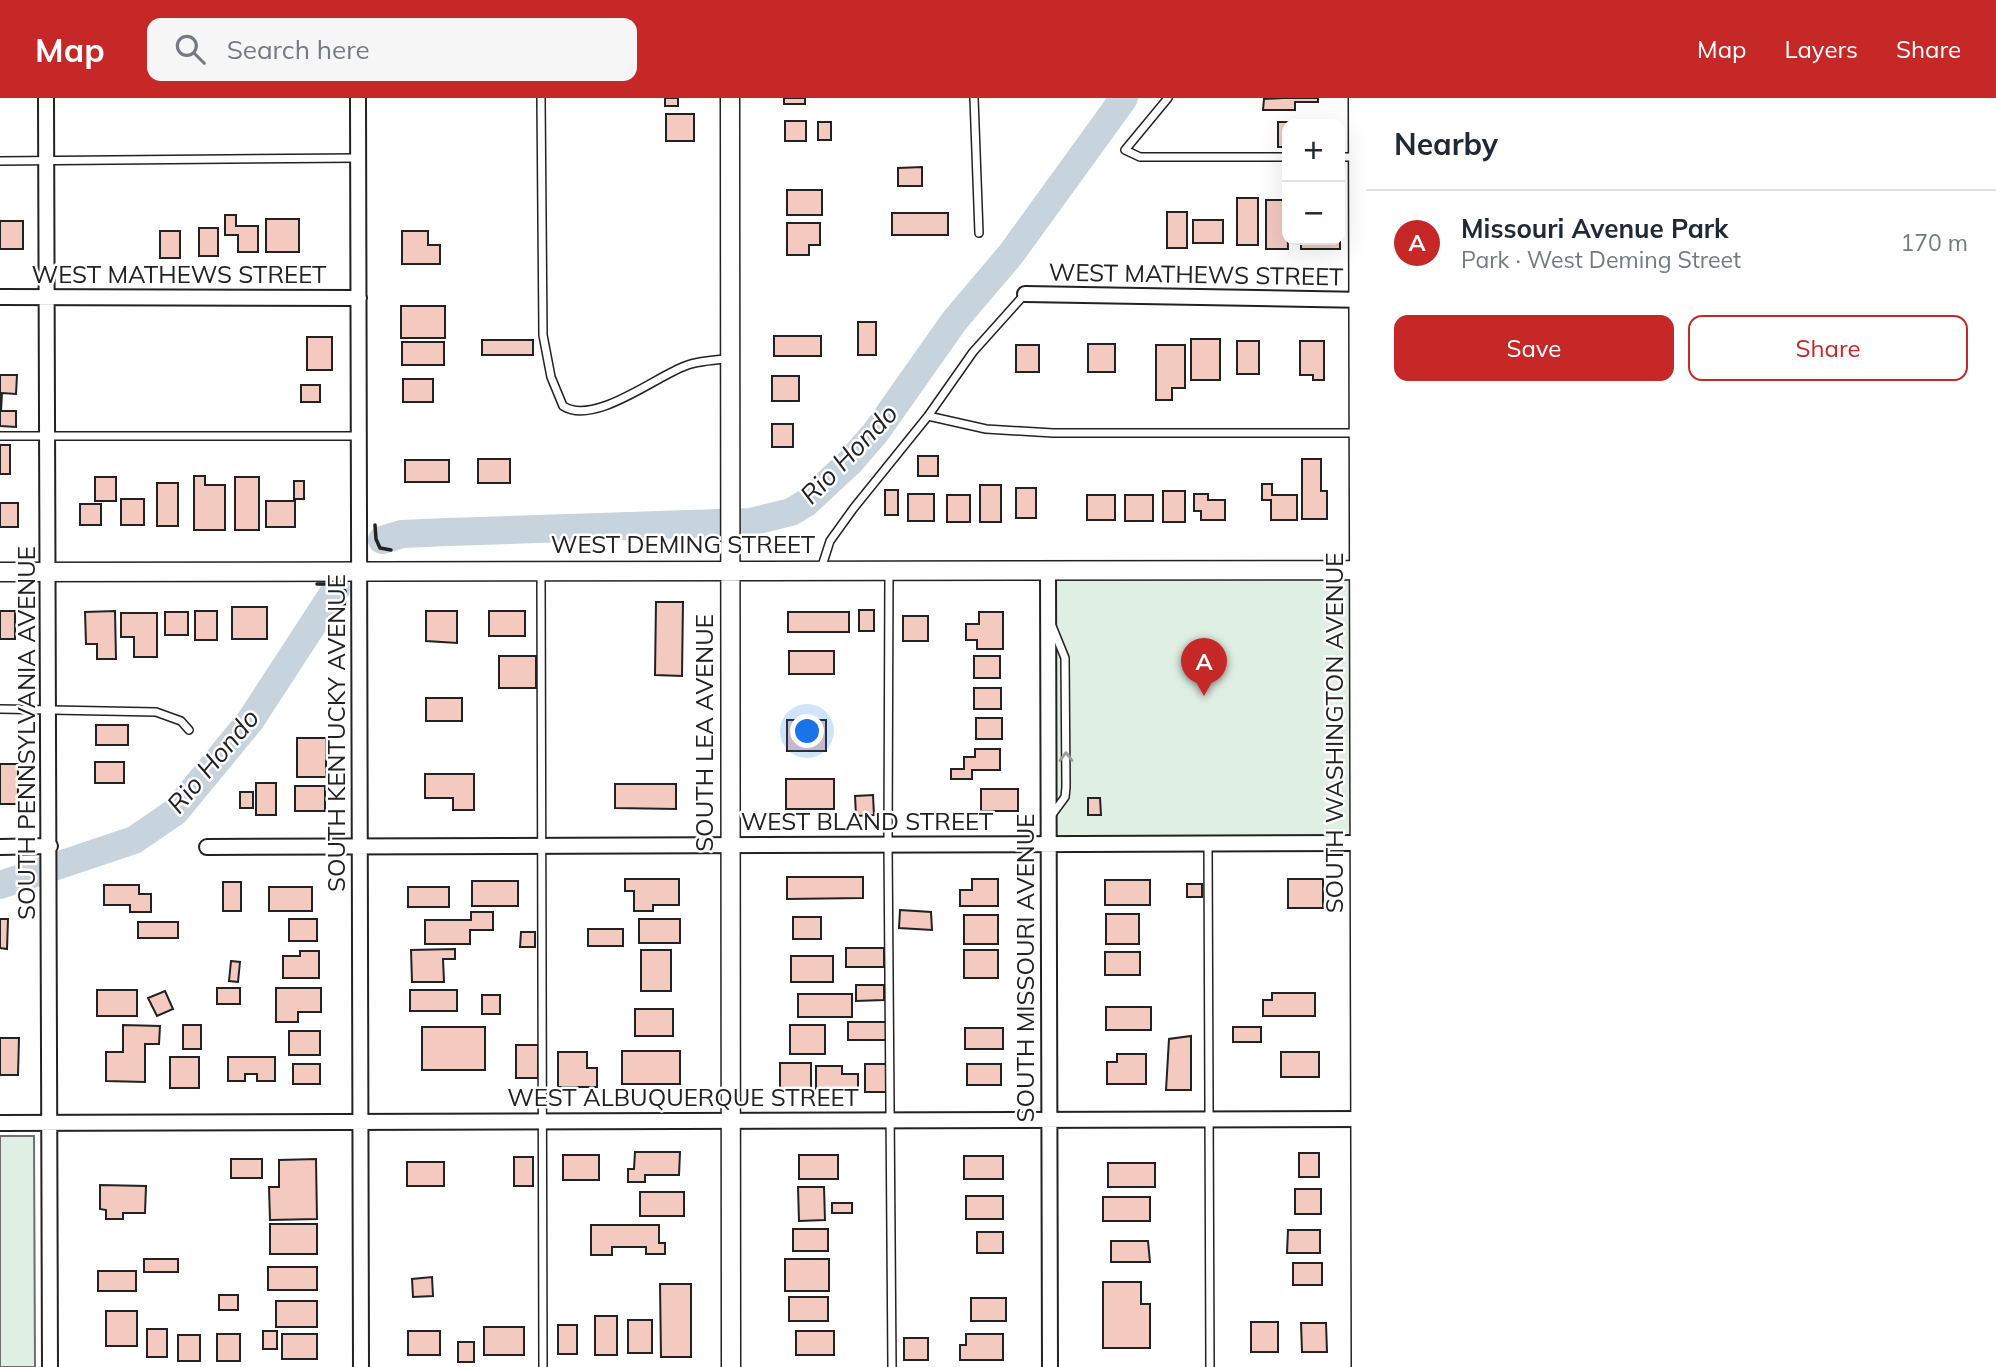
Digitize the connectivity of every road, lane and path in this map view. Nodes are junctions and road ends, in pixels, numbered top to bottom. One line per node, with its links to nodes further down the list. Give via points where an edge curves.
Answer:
1 (46, 98): 11 (street, SOUTH PENNSYLVANIA AVENUE)
2 (358, 98): 9 (street, SOUTH KENTUCKY AVENUE)
3 (541, 98): 19 (lane, via 543,335 551,377 563,406 580,412 622,399 684,366)
4 (730, 98): 19 (street, SOUTH LEA AVENUE)
5 (974, 98): 13 (lane)
6 (1168, 98): 8 (lane, via 1125,150 1140,157)
7 (1358, 98): 12 (street, SOUTH WASHINGTON AVENUE)
8 (1282, 157)
9 (358, 158): 11 (lane); 17 (street, SOUTH KENTUCKY AVENUE)
10 (0, 161): 11 (lane)
11 (47, 161): 16 (street, SOUTH PENNSYLVANIA AVENUE)
12 (1355, 164): 18 (street, SOUTH WASHINGTON AVENUE)
13 (979, 233)
14 (1026, 294): 18 (street, WEST MATHEWS STREET); 20 (lane, via 973,352)
15 (0, 297): 16 (street, WEST MATHEWS STREET)
16 (48, 297): 17 (street, WEST MATHEWS STREET); 23 (street, SOUTH PENNSYLVANIA AVENUE)
17 (359, 298): 24 (street, SOUTH KENTUCKY AVENUE)
18 (1362, 300): 21 (street, SOUTH WASHINGTON AVENUE)
19 (729, 359): 27 (street, SOUTH LEA AVENUE)
20 (928, 416): 21 (lane, via 986,429 1053,433); 28 (lane, via 830,541)
21 (1358, 433): 31 (street, SOUTH WASHINGTON AVENUE)
22 (0, 436): 23 (lane)
23 (48, 436): 24 (lane); 33 (street, SOUTH PENNSYLVANIA AVENUE)
24 (359, 436): 25 (street, SOUTH KENTUCKY AVENUE)
25 (359, 569): 26 (street, WEST DEMING STREET); 33 (street, WEST DEMING STREET); 46 (street, SOUTH KENTUCKY AVENUE)
26 (541, 570): 27 (street, WEST DEMING STREET); 43 (lane)
27 (729, 570): 28 (street, WEST DEMING STREET); 41 (street, SOUTH LEA AVENUE)
28 (821, 570): 29 (street, WEST DEMING STREET)
29 (889, 570): 30 (street, WEST DEMING STREET); 39 (lane)
30 (1048, 570): 31 (street, WEST DEMING STREET); 40 (street, SOUTH MISSOURI AVENUE)
31 (1363, 570): 38 (street, SOUTH WASHINGTON AVENUE)
32 (0, 572): 33 (street, WEST DEMING STREET)
33 (49, 572): 35 (street, SOUTH PENNSYLVANIA AVENUE)
34 (0, 709): 35 (lane)
35 (49, 709): 36 (lane, via 156,712 181,721); 42 (street, SOUTH PENNSYLVANIA AVENUE)
36 (189, 730)
37 (1208, 843): 38 (street, WEST BLAND STREET); 40 (street, WEST BLAND STREET); 49 (lane)
38 (1359, 843): 47 (street, SOUTH WASHINGTON AVENUE)
39 (888, 844): 40 (street, WEST BLAND STREET); 41 (street, WEST BLAND STREET); 52 (lane)
40 (1048, 844): 48 (street, SOUTH MISSOURI AVENUE)
41 (729, 845): 43 (street, WEST BLAND STREET); 51 (street, SOUTH LEA AVENUE)
42 (50, 846): 44 (street); 55 (street, SOUTH PENNSYLVANIA AVENUE)
43 (540, 846): 46 (street, WEST BLAND STREET); 50 (lane)
44 (0, 847)
45 (207, 847): 46 (street, WEST BLAND STREET)
46 (360, 847): 54 (street, SOUTH KENTUCKY AVENUE)
47 (1364, 1119): 49 (street, WEST ALBUQUERQUE STREET); 56 (street, SOUTH WASHINGTON AVENUE)
48 (1049, 1120): 49 (street, WEST ALBUQUERQUE STREET); 52 (street, WEST ALBUQUERQUE STREET); 62 (street, SOUTH MISSOURI AVENUE)
49 (1209, 1120): 63 (lane)
50 (543, 1121): 51 (street, WEST ALBUQUERQUE STREET); 54 (street, WEST ALBUQUERQUE STREET); 59 (lane)
51 (730, 1121): 52 (street, WEST ALBUQUERQUE STREET); 60 (street, SOUTH LEA AVENUE)
52 (890, 1121): 61 (lane)
53 (0, 1122): 55 (street, WEST ALBUQUERQUE STREET)
54 (359, 1122): 55 (street, WEST ALBUQUERQUE STREET); 58 (street, SOUTH KENTUCKY AVENUE)
55 (49, 1123): 57 (street, SOUTH PENNSYLVANIA AVENUE)
56 (1364, 1259): 64 (street, SOUTH WASHINGTON AVENUE)
57 (50, 1367)
58 (361, 1367)
59 (543, 1367)
60 (731, 1367)
61 (892, 1367)
62 (1050, 1367)
63 (1210, 1367)
64 (1361, 1367)

